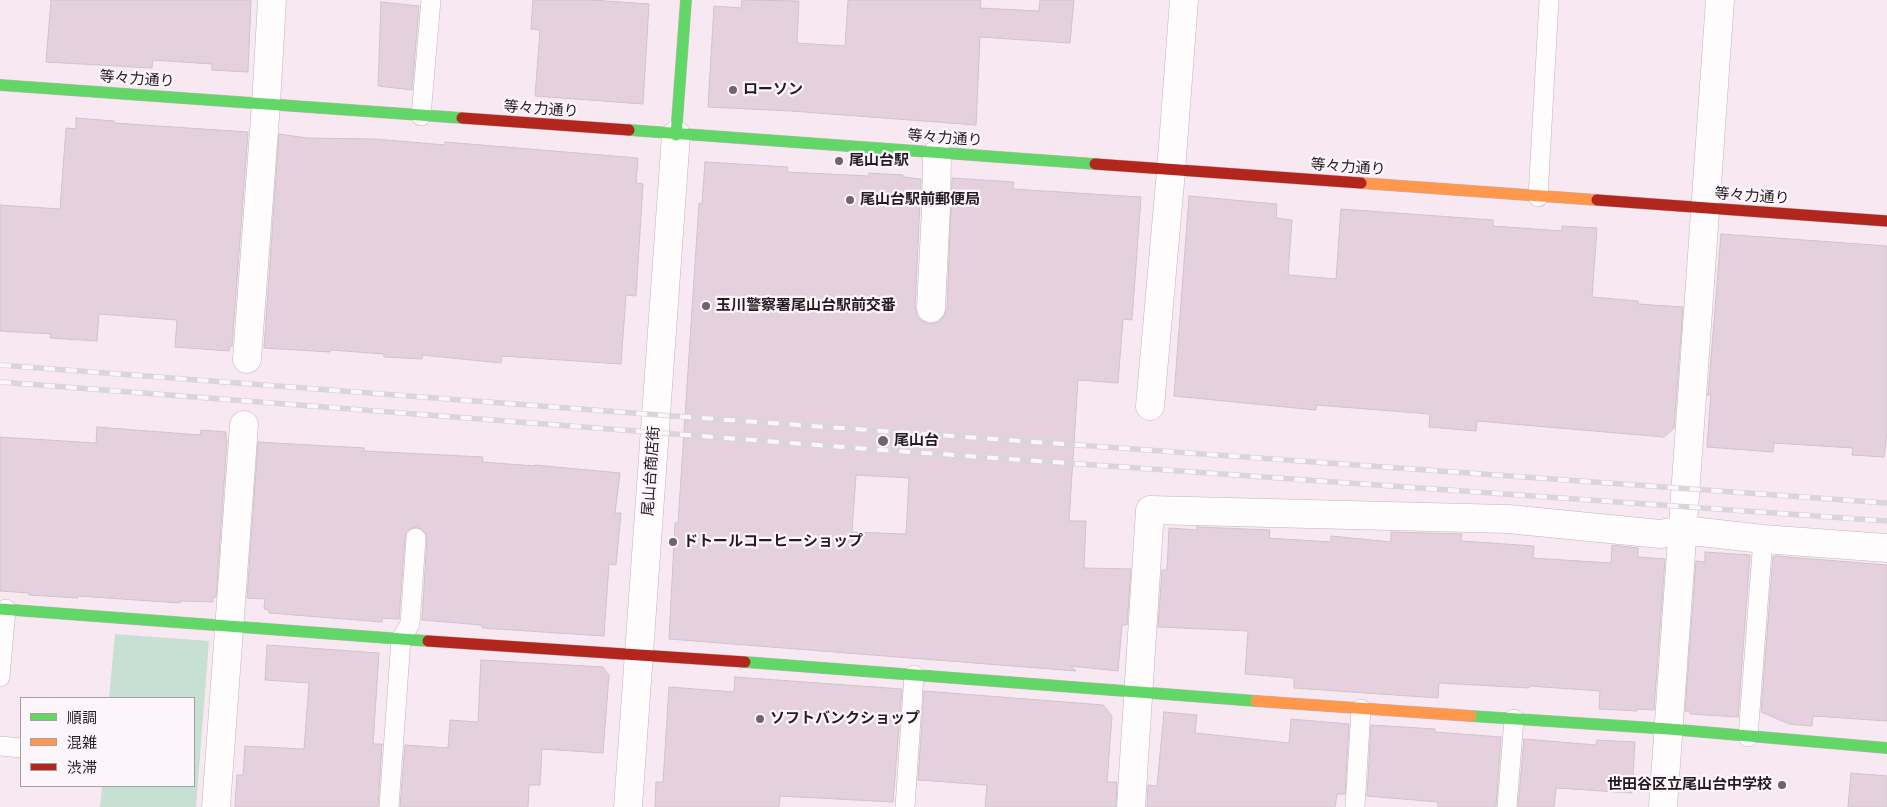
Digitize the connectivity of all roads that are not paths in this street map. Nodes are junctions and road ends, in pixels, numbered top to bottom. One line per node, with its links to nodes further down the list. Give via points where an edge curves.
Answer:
1 (272, 0): 8 (street)
2 (431, 0): 9 (lane)
3 (686, 0): 10 (street)
4 (1184, 0): 12 (street)
5 (1549, 0): 13 (lane)
6 (1720, 0): 14 (street)
7 (0, 85): 8 (street, 等々力通り)
8 (266, 104): 9 (street, 等々力通り); 17 (street)
9 (422, 116): 10 (street, 等々力通り)
10 (676, 135): 11 (street, 等々力通り); 28 (street, 尾山台商店街)
11 (937, 154): 12 (street, 等々力通り); 16 (street)
12 (1171, 171): 13 (street, 等々力通り); 18 (street)
13 (1538, 197): 14 (street, 等々力通り)
14 (1704, 209): 15 (street, 等々力通り); 20 (street)
15 (1887, 221)
16 (931, 308)
17 (247, 359)
18 (1150, 406)
19 (244, 425): 25 (street)
20 (1683, 530): 22 (street); 31 (street, via 1660,534 1508,519 1150,510); 34 (street)
21 (416, 538): 27 (lane, via 410,624)
22 (1763, 539): 23 (street); 35 (lane)
23 (1887, 548)
24 (3, 609): 25 (street); 26 (lane)
25 (228, 626): 27 (street); 39 (street)
26 (2, 632): 30 (lane)
27 (401, 640): 28 (street); 40 (lane)
28 (639, 654): 29 (street); 41 (street, 尾山台商店街)
29 (914, 675): 31 (street); 42 (lane)
30 (0, 677)
31 (1140, 691): 32 (street); 43 (street)
32 (1362, 709): 33 (street); 44 (lane)
33 (1514, 719): 34 (street); 45 (lane)
34 (1669, 730): 35 (street); 46 (street)
35 (1748, 737): 38 (street)
36 (0, 746): 37 (lane)
37 (20, 748)
38 (1887, 748)
39 (216, 807)
40 (389, 807)
41 (628, 807)
42 (904, 807)
43 (1130, 807)
44 (1355, 807)
45 (1508, 807)
46 (1663, 807)

